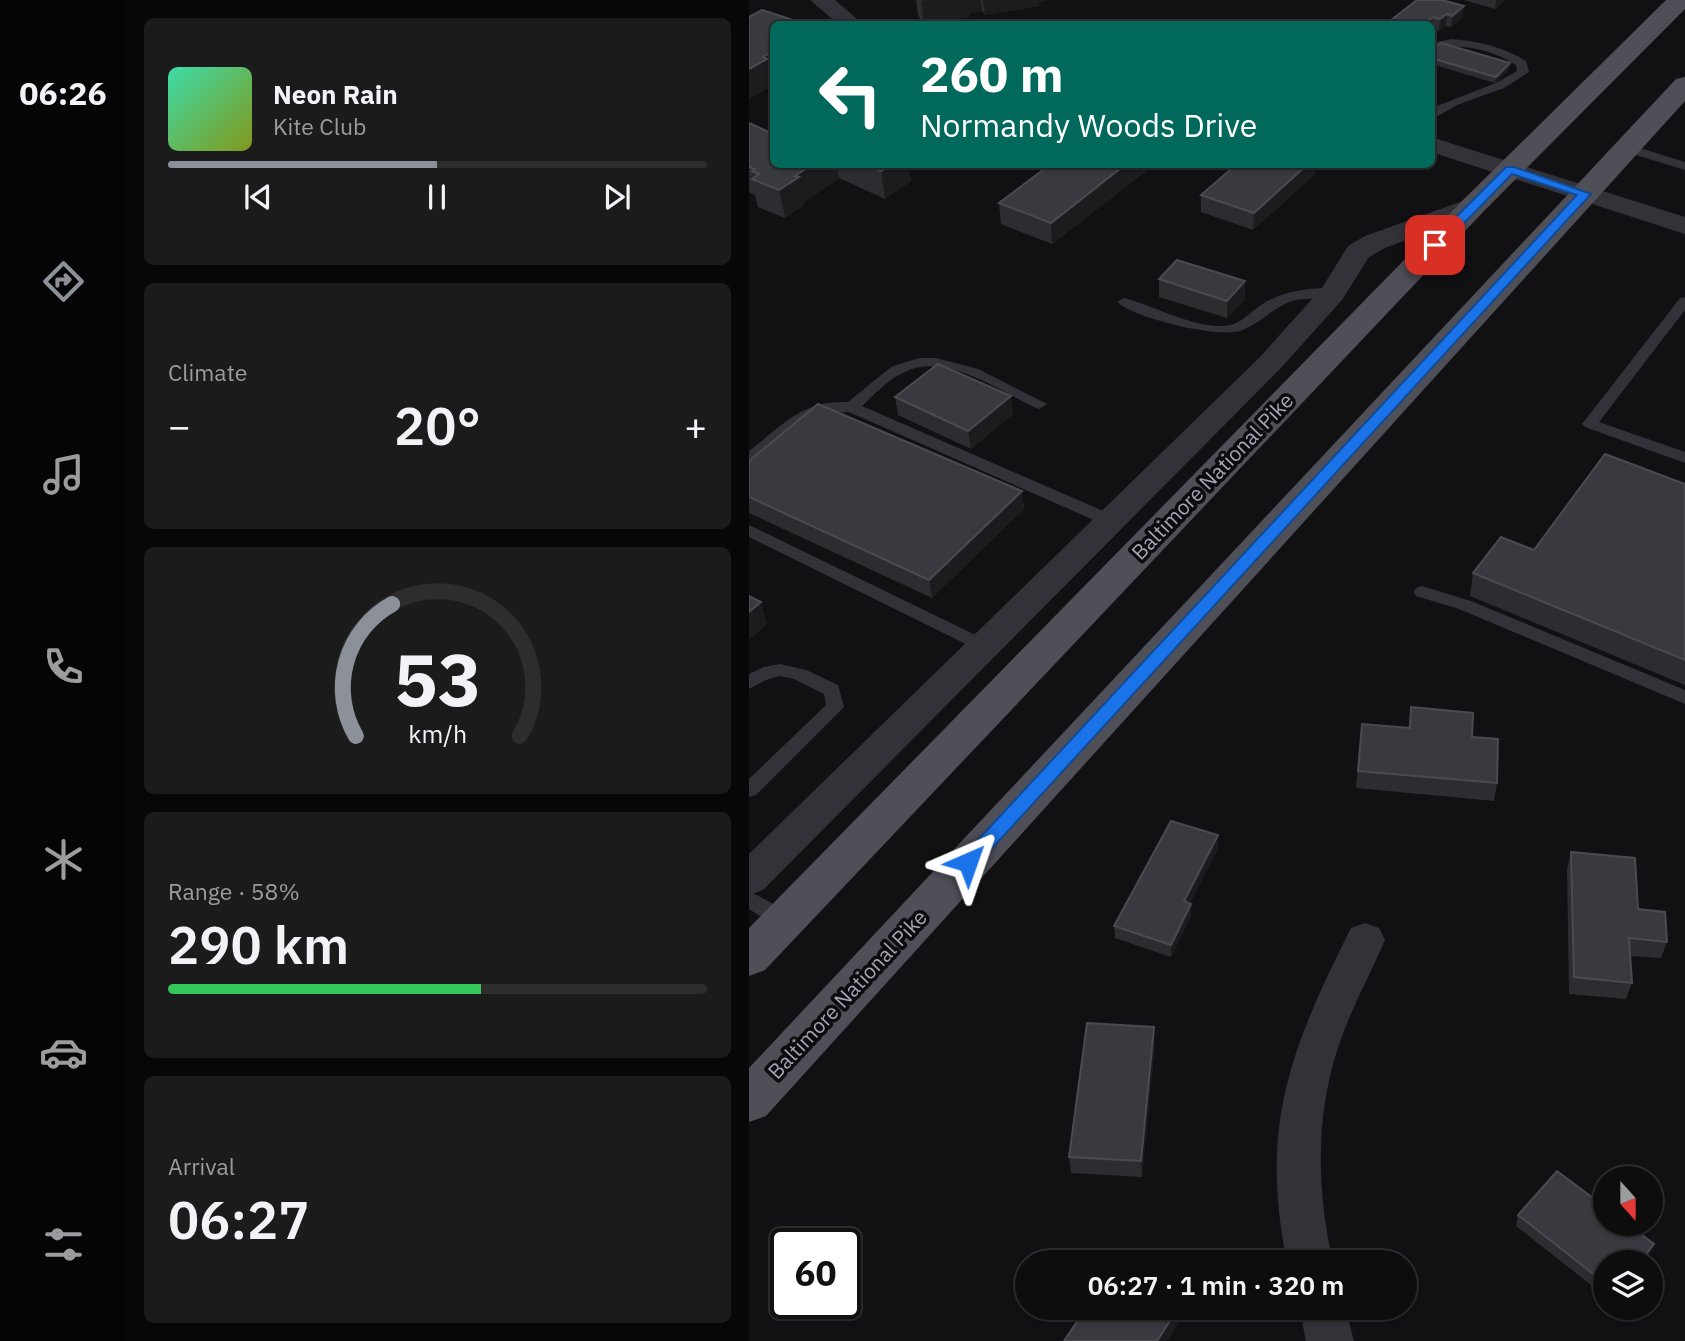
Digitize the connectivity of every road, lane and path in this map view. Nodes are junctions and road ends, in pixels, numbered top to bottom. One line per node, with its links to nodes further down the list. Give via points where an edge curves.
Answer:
1 (821, 0): 3 (street)
2 (1679, 0): 10 (main road, Baltimore National Pike)
3 (848, 21)
4 (1435, 46): 6 (lane, via 1451,41 1515,58 1523,64 1523,72 1507,85 1453,102)
5 (1680, 98): 8 (main road, Baltimore National Pike)
6 (1435, 113)
7 (1435, 145): 10 (street)
8 (1627, 148): 9 (lane); 11 (main road, Baltimore National Pike)
9 (1685, 166)
10 (1510, 170): 11 (street); 12 (main road, Baltimore National Pike)
11 (1585, 194): 13 (street); 33 (main road, Baltimore National Pike)
12 (1473, 205): 14 (street, via 1358,252 1354,265); 30 (main road, Baltimore National Pike)
13 (1685, 226)
14 (1331, 292): 15 (lane, via 1288,297 1236,327 1220,330); 21 (street, via 1270,363)
15 (1123, 302)
16 (1685, 302): 19 (lane, via 1591,424)
17 (1039, 404): 18 (lane, via 959,368 929,362 901,368)
18 (851, 407): 20 (lane, via 831,405 812,410); 21 (lane)
19 (1685, 458)
20 (749, 459)
21 (1111, 521): 24 (street)
22 (749, 530): 24 (lane)
23 (1422, 592): 26 (lane, via 1465,605)
24 (984, 646): 28 (street)
25 (749, 683): 27 (lane, via 759,674 784,668 832,690 835,707)
26 (1685, 697)
27 (749, 790)
28 (749, 879)
29 (749, 899): 30 (lane)
30 (785, 920): 32 (main road, Baltimore National Pike)
31 (1365, 940): 34 (street, via 1315,1054 1300,1124 1297,1177)
32 (749, 957)
33 (749, 1101)
34 (1308, 1250)
35 (1325, 1320): 36 (street)
36 (1330, 1341)

